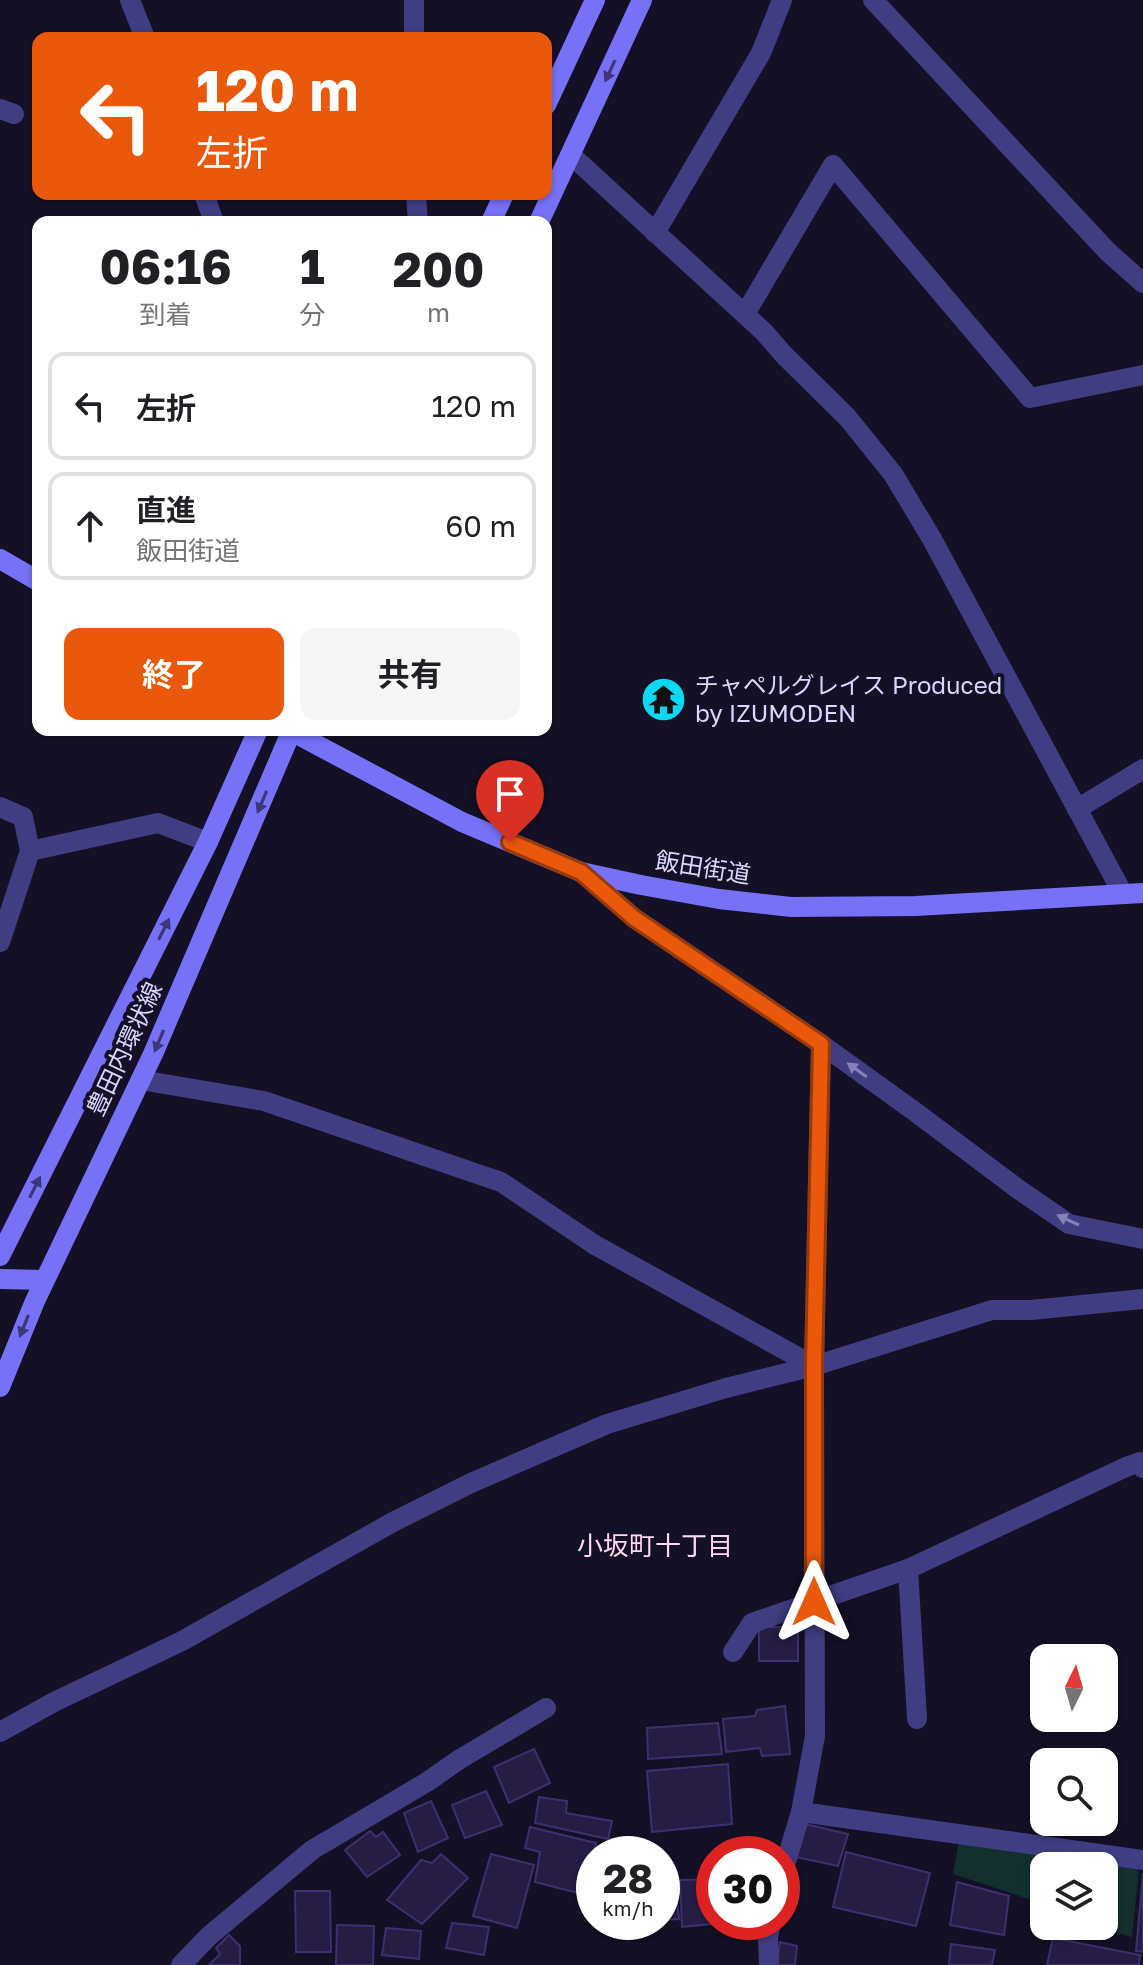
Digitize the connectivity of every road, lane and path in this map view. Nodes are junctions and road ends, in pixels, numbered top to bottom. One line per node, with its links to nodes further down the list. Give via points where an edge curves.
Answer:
1 (130, 0): 7 (street)
2 (414, 0): 8 (street)
3 (595, 0): 9 (street)
4 (642, 0): 10 (street, one-way to 10)
5 (782, 0): 12 (street, via 761,53)
6 (873, 0): 13 (street)
7 (143, 32)
8 (414, 32)
9 (552, 92)
10 (571, 155): 11 (street); 12 (street)
11 (552, 195)
12 (655, 233): 14 (street)
13 (1143, 283)
14 (745, 314): 15 (street, via 833,165 1030,398); 23 (street, via 847,417 893,474)
15 (1143, 375)
16 (0, 559): 17 (street)
17 (32, 578)
18 (255, 736): 24 (street, 豊田内環状線)
19 (289, 736): 30 (street, 豊田内環状線, one-way to 30)
20 (300, 736): 26 (street, 飯田街道, via 462,822)
21 (1143, 769): 23 (street)
22 (0, 807): 25 (street, via 23,817)
23 (1077, 809): 27 (street)
24 (208, 842): 25 (street, via 158,823); 32 (street, 豊田内環状線, one-way to 24)
25 (30, 851): 28 (street)
26 (581, 872): 27 (street, 飯田街道, via 791,907 916,906); 29 (street, via 634,918)
27 (1133, 893)
28 (0, 942)
29 (821, 1044): 31 (street, one-way to 29, via 1069,1224); 36 (street)
30 (141, 1080): 34 (street, 豊田内環状線); 36 (street, via 264,1101 501,1182 595,1245)
31 (1143, 1239)
32 (0, 1256)
33 (0, 1279): 34 (street)
34 (44, 1280): 37 (street, 豊田内環状線, one-way to 37)
35 (1143, 1299): 36 (street, via 992,1310)
36 (814, 1366): 40 (street); 44 (street, via 607,1424 471,1483 182,1641)
37 (0, 1387)
38 (1143, 1468): 39 (street, via 1140,1462 1126,1467)
39 (908, 1569): 40 (street); 43 (street)
40 (814, 1602): 41 (street, via 752,1623); 45 (street, via 815,1736)
41 (733, 1652)
42 (546, 1708): 49 (street, via 312,1850)
43 (917, 1719)
44 (0, 1732)
45 (801, 1812): 46 (street); 47 (street)
46 (794, 1836)
47 (1143, 1860)
48 (768, 1940): 50 (street)
49 (181, 1965)
50 (769, 1965)

